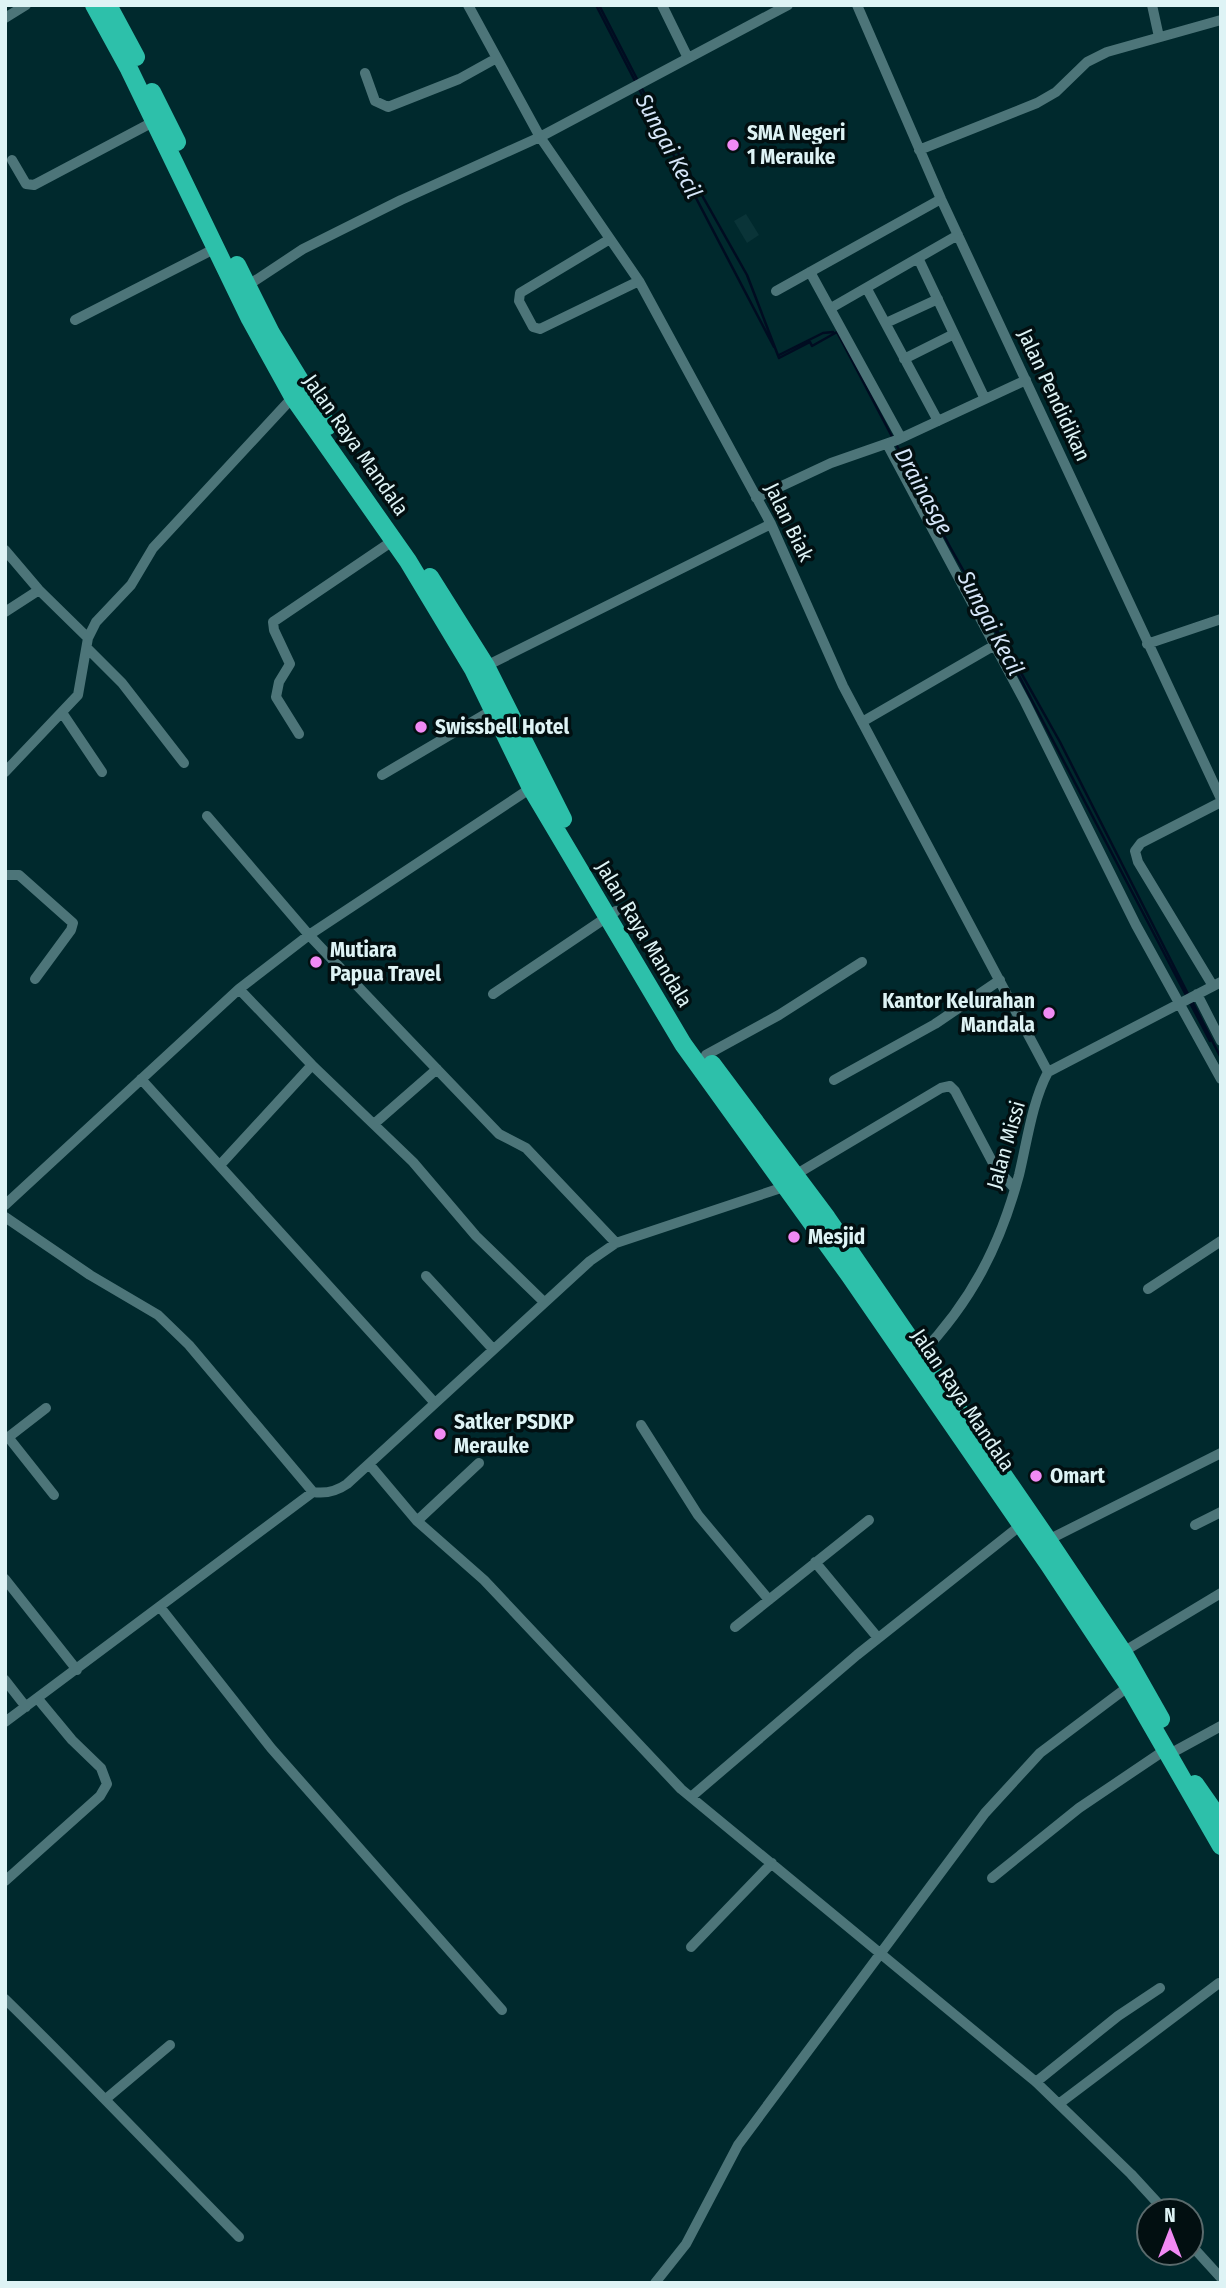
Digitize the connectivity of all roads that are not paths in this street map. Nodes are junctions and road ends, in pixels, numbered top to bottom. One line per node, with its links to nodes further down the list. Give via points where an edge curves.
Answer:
1 (26, 5): 9 (street)
2 (94, 5): 14 (highway, Jalan Raya Mandala)
3 (108, 5): 14 (highway, Jalan Raya Mandala)
4 (468, 5): 13 (street, Jalan Biak)
5 (662, 5): 12 (street)
6 (788, 5): 12 (street)
7 (857, 5): 18 (street, Jalan Pendidikan)
8 (1152, 5): 11 (street)
9 (5, 18)
10 (1221, 20): 11 (street)
11 (1159, 37): 18 (street, via 1095,58 1037,103)
12 (688, 58): 17 (street)
13 (495, 59): 15 (street, via 459,79 388,107 375,101); 17 (street, Jalan Biak)
14 (134, 66): 16 (highway, Jalan Raya Mandala); 27 (highway, Jalan Raya Mandala)
15 (365, 73)
16 (153, 122): 19 (street, via 34,185 26,184); 23 (highway, Jalan Raya Mandala)
17 (540, 137): 22 (street, Jalan Biak); 27 (street, via 345,227)
18 (919, 150): 20 (street, Jalan Pendidikan)
19 (12, 160)
20 (941, 199): 21 (street, Jalan Pendidikan); 25 (street)
21 (958, 235): 24 (street); 36 (street, Jalan Pendidikan)
22 (610, 239): 26 (street, Jalan Biak); 26 (street, via 520,293 519,301 533,327 540,328)
23 (216, 248): 32 (street); 37 (highway, Jalan Raya Mandala)
24 (919, 260): 28 (street); 30 (street)
25 (810, 272): 29 (street); 31 (street)
26 (639, 281): 42 (street, Jalan Biak)
27 (247, 286): 41 (highway, Jalan Raya Mandala)
28 (867, 289): 31 (street); 33 (street)
29 (776, 291)
30 (938, 299): 33 (street); 34 (street)
31 (831, 308): 40 (street)
32 (75, 320)
33 (886, 323): 35 (street)
34 (954, 334): 35 (street); 38 (street)
35 (904, 359): 39 (street)
36 (1026, 380): 38 (street); 50 (street, Jalan Pendidikan)
37 (293, 397): 41 (highway, Jalan Raya Mandala); 49 (street, via 153,548 131,585 96,622)
38 (985, 399): 39 (street)
39 (938, 421): 40 (street)
40 (894, 441): 42 (street, via 831,463); 51 (street)
41 (368, 494): 44 (highway, Jalan Raya Mandala); 52 (highway, Jalan Raya Mandala, via 433,581)
42 (756, 498): 43 (street, Jalan Biak)
43 (771, 524): 52 (street); 55 (street, Jalan Biak)
44 (394, 540): 53 (highway, Jalan Raya Mandala); 56 (street, via 274,622 290,664 276,697)
45 (5, 550): 46 (street)
46 (39, 590): 47 (street); 49 (street)
47 (5, 612)
48 (1221, 618): 50 (street)
49 (88, 643): 54 (street, via 78,695); 57 (street)
50 (1147, 643): 62 (street, Jalan Pendidikan)
51 (995, 645): 55 (street); 73 (street)
52 (486, 666): 65 (highway, Jalan Raya Mandala)
53 (494, 709): 60 (street); 61 (highway, Jalan Raya Mandala)
54 (63, 714): 58 (street); 59 (street)
55 (862, 722): 69 (street, Jalan Biak)
56 (299, 734)
57 (184, 762)
58 (5, 772)
59 (102, 772)
60 (382, 775)
61 (531, 788): 65 (highway, Jalan Raya Mandala); 66 (street)
62 (1221, 800): 70 (street, via 1141,843 1135,851)
63 (207, 816): 66 (street)
64 (5, 875): 68 (street, via 19,875 73,923)
65 (611, 914): 72 (street); 75 (highway, Jalan Raya Mandala); 84 (highway, Jalan Raya Mandala, via 683,1044)
66 (309, 935): 71 (street); 77 (street)
67 (862, 962): 75 (street)
68 (36, 979)
69 (1000, 980): 78 (street, Jalan Biak); 81 (street, via 935,1024)
70 (1217, 984): 73 (street)
71 (239, 989): 76 (street); 79 (street)
72 (493, 994)
73 (1187, 999): 74 (street); 78 (street); 80 (street)
74 (1221, 1041)
75 (706, 1055): 84 (highway, Jalan Raya Mandala)
76 (312, 1065): 82 (street); 83 (street)
77 (437, 1069): 82 (street); 89 (street, via 499,1134 526,1148)
78 (1048, 1072): 85 (street, Jalan Missi)
79 (141, 1079): 83 (street); 86 (street)
80 (1221, 1079)
81 (834, 1080)
82 (374, 1124): 92 (street, via 476,1236)
83 (221, 1164): 95 (street)
84 (791, 1181): 85 (street, via 950,1086 994,1165); 89 (street); 94 (highway, Jalan Raya Mandala); 107 (highway, Jalan Raya Mandala)
85 (1015, 1189): 94 (street, Jalan Missi, via 977,1283 962,1308)
86 (5, 1205)
87 (5, 1217): 102 (street, via 158,1315)
88 (1221, 1241): 91 (street)
89 (616, 1243): 92 (street)
90 (426, 1276): 93 (street)
91 (1148, 1289)
92 (543, 1301): 93 (street)
93 (492, 1348): 95 (street)
94 (920, 1355): 109 (highway, Jalan Raya Mandala)
95 (435, 1402): 101 (street)
96 (46, 1408): 98 (street)
97 (641, 1425): 115 (street, via 698,1515)
98 (7, 1438): 103 (street)
99 (1221, 1453): 109 (street)
100 (479, 1463): 106 (street)
101 (369, 1464): 102 (street, via 341,1488); 106 (street)
102 (313, 1492): 116 (street)
103 (54, 1495)
104 (1221, 1512): 108 (street)
105 (869, 1520): 110 (street)
106 (416, 1521): 128 (street, via 484,1580)
107 (1021, 1525): 111 (highway, Jalan Raya Mandala); 118 (street)
108 (1195, 1525)
109 (1048, 1540): 111 (highway, Jalan Raya Mandala)
110 (816, 1562): 115 (street); 118 (street)
111 (1055, 1562): 119 (highway, Jalan Raya Mandala); 122 (highway, Jalan Raya Mandala)
112 (5, 1579): 113 (street)
113 (9, 1592): 120 (street)
114 (1221, 1593): 119 (street)
115 (769, 1600): 117 (street)
116 (160, 1607): 120 (street); 139 (street, via 271,1748)
117 (735, 1627)
118 (878, 1638): 128 (street)
119 (1123, 1652): 127 (highway, Jalan Raya Mandala)
120 (77, 1670): 123 (street)
121 (5, 1680): 124 (street)
122 (1129, 1686): 127 (highway, Jalan Raya Mandala); 135 (street, via 1040,1753 985,1813)
123 (38, 1699): 124 (street); 133 (street, via 102,1768 107,1784 100,1796)
124 (26, 1707): 125 (street)
125 (5, 1722)
126 (1221, 1726): 127 (street)
127 (1171, 1750): 129 (highway, Jalan Raya Mandala); 130 (highway, Jalan Raya Mandala); 132 (street, via 1079,1808)
128 (691, 1797): 131 (street)
129 (1221, 1821)
130 (1221, 1846)
131 (772, 1863): 134 (street); 135 (street)
132 (992, 1878)
133 (5, 1881)
134 (691, 1947)
135 (879, 1952): 141 (street); 148 (street, via 738,2145 686,2244)
136 (1219, 1983): 143 (street)
137 (1160, 1988): 141 (street)
138 (5, 1999): 142 (street)
139 (502, 2010)
140 (170, 2045): 142 (street)
141 (1036, 2082): 143 (street)
142 (107, 2098): 145 (street)
143 (1060, 2103): 144 (street)
144 (1151, 2197)
145 (239, 2237)
146 (1205, 2260): 147 (street)
147 (1221, 2278)
148 (655, 2283)

